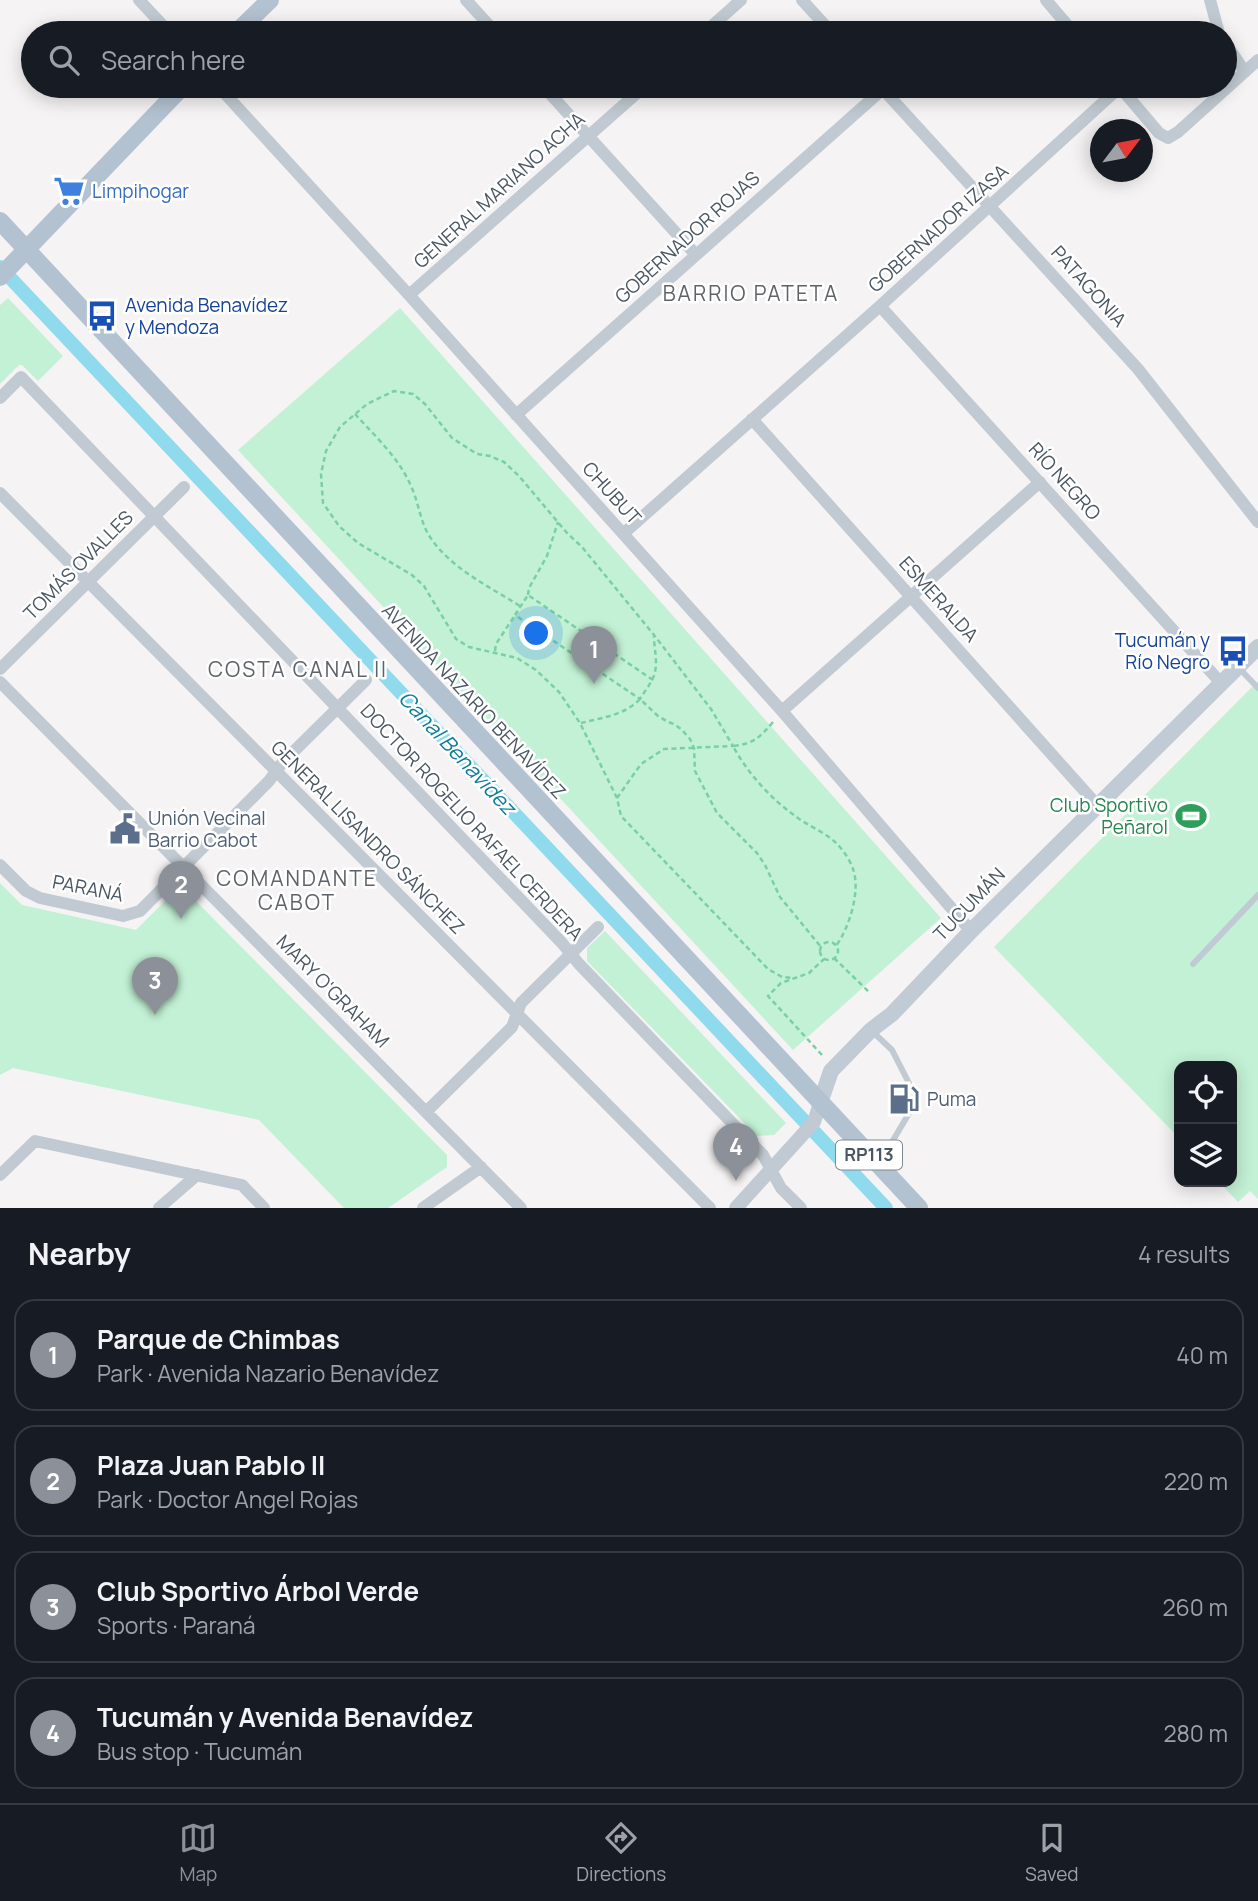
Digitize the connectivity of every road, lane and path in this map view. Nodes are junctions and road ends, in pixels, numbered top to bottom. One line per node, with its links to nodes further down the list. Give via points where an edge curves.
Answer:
1 (139, 0): 8 (street)
2 (270, 0): 9 (main road)
3 (466, 0): 10 (street)
4 (741, 0): 11 (street)
5 (802, 0): 12 (street)
6 (1046, 0): 13 (street)
7 (1210, 0): 14 (street)
8 (159, 21)
9 (248, 21)
10 (485, 21)
11 (717, 21)
12 (821, 21)
13 (1064, 21)
14 (1216, 21)
15 (1237, 60): 17 (street)
16 (1258, 60): 17 (street)
17 (1245, 72): 18 (street)
18 (1237, 79)
19 (171, 98): 31 (main road)
20 (229, 98): 34 (street, CHUBUT)
21 (554, 98): 28 (street)
22 (631, 98): 28 (street, GENERAL MARIANO ACHA)
23 (869, 98): 32 (street, GOBERNADOR ROJAS)
24 (891, 98): 29 (street, PATAGONIA)
25 (1106, 98): 29 (street, GOBERNADOR IZASA)
26 (1129, 98): 27 (street, via 1159,134 1168,138)
27 (1216, 98)
28 (588, 136): 32 (street); 34 (street, GENERAL MARIANO ACHA)
29 (990, 207): 35 (street, GOBERNADOR IZASA); 45 (street, PATAGONIA, via 1138,369)
30 (0, 221): 31 (main road, AVENIDA NAZARIO BENAVÍDEZ / RP113)
31 (27, 251): 33 (main road); 88 (main road, AVENIDA NAZARIO BENAVÍDEZ / RP113)
32 (696, 255): 38 (street, GOBERNADOR ROJAS)
33 (5, 272)
34 (409, 295): 38 (street, CHUBUT)
35 (880, 306): 39 (street, GOBERNADOR IZASA); 40 (street, RÍO NEGRO)
36 (0, 398): 43 (street, DOCTOR ROGELIO RAFAEL CERDERA, via 21,377)
37 (355, 414): 44 (path, via 394,391 413,394 452,438 477,454 504,462); 50 (path, via 403,472 429,536 440,550); 54 (path, via 326,452 321,474 323,503 358,543 424,586 456,639)
38 (516, 415): 46 (street, CHUBUT)
39 (752, 419): 46 (street, GOBERNADOR IZASA); 49 (street, ESMERALDA)
40 (1040, 482): 49 (street); 60 (street, RÍO NEGRO)
41 (184, 487): 43 (street, TOMÁS OVALLES)
42 (0, 493): 47 (street, GENERAL LISANDRO SÁNCHEZ)
43 (154, 517): 47 (street, TOMÁS OVALLES); 63 (street, DOCTOR ROGELIO RAFAEL CERDERA)
44 (558, 522): 48 (path); 52 (path)
45 (1258, 522)
46 (623, 534): 64 (street, CHUBUT)
47 (88, 582): 56 (street, TOMÁS OVALLES); 68 (street, GENERAL LISANDRO SÁNCHEZ)
48 (528, 595): 50 (path); 58 (path)
49 (910, 596): 64 (street); 70 (street, ESMERALDA)
50 (520, 606): 51 (path)
51 (515, 615): 54 (path); 62 (path)
52 (654, 635): 58 (path); 66 (path, via 711,709)
53 (1258, 647): 55 (main road, TUCUMÁN)
54 (495, 652): 65 (path, via 536,670 559,692)
55 (1238, 666): 60 (main road, TUCUMÁN); 61 (lane)
56 (0, 669)
57 (366, 680): 63 (street)
58 (653, 680): 62 (path)
59 (0, 682): 72 (street, MARY O'GRAHAM)
60 (1220, 683): 70 (main road, TUCUMÁN)
61 (1258, 688)
62 (640, 699): 65 (path, via 619,713); 67 (path, via 682,730)
63 (338, 708): 68 (street); 78 (street, DOCTOR ROGELIO RAFAEL CERDERA)
64 (782, 711): 66 (path, via 761,737); 75 (street, CHUBUT)
65 (580, 723): 69 (path)
66 (733, 746): 67 (path); 76 (path, via 769,792 792,814 834,841 853,869 855,895)
67 (694, 748): 69 (path, via 664,749 641,764); 77 (path, via 695,771 717,813 757,853 780,897)
68 (276, 771): 72 (street); 84 (street, GENERAL LISANDRO SÁNCHEZ)
69 (617, 798): 82 (path, via 621,816 751,953 768,969)
70 (1097, 805): 75 (main road, TUCUMÁN)
71 (0, 865): 72 (street, PARANÁ, via 39,898 123,916 139,912)
72 (184, 867): 90 (street, MARY O'GRAHAM)
73 (1258, 895): 81 (lane)
74 (598, 927): 78 (street)
75 (971, 931): 85 (main road, TUCUMÁN)
76 (836, 946): 77 (path, via 827,943); 79 (path)
77 (821, 947): 80 (path)
78 (571, 954): 84 (street, via 521,1003); 93 (street, DOCTOR ROGELIO RAFAEL CERDERA, via 763,1155)
79 (834, 958): 80 (path); 83 (path)
80 (824, 959): 82 (path, via 809,973)
81 (1193, 964)
82 (793, 978): 86 (path, via 768,996)
83 (869, 992)
84 (517, 1014): 90 (street, via 512,1027); 100 (street, GENERAL LISANDRO SÁNCHEZ)
85 (871, 1030): 87 (lane, via 892,1051); 88 (main road, TUCUMÁN, via 831,1071)
86 (822, 1055)
87 (912, 1089)
88 (820, 1103): 91 (main road, AVENIDA NAZARIO BENAVÍDEZ / RP113); 93 (street, TUCUMÁN, via 809,1127)
89 (911, 1110): 91 (lane, via 892,1142)
90 (426, 1112): 92 (street, MARY O'GRAHAM)
91 (873, 1159): 103 (main road, AVENIDA NAZARIO BENAVÍDEZ / RP113)
92 (481, 1167): 98 (street); 99 (street, MARY O'GRAHAM)
93 (771, 1169): 101 (street, TUCUMÁN); 102 (street, DOCTOR ROGELIO RAFAEL CERDERA, via 781,1188)
94 (0, 1175): 95 (street, via 36,1141)
95 (197, 1175): 96 (street); 97 (street, via 242,1185)
96 (159, 1208)
97 (264, 1208)
98 (423, 1208)
99 (521, 1208)
100 (709, 1208)
101 (736, 1208)
102 (801, 1208)
103 (919, 1208)

